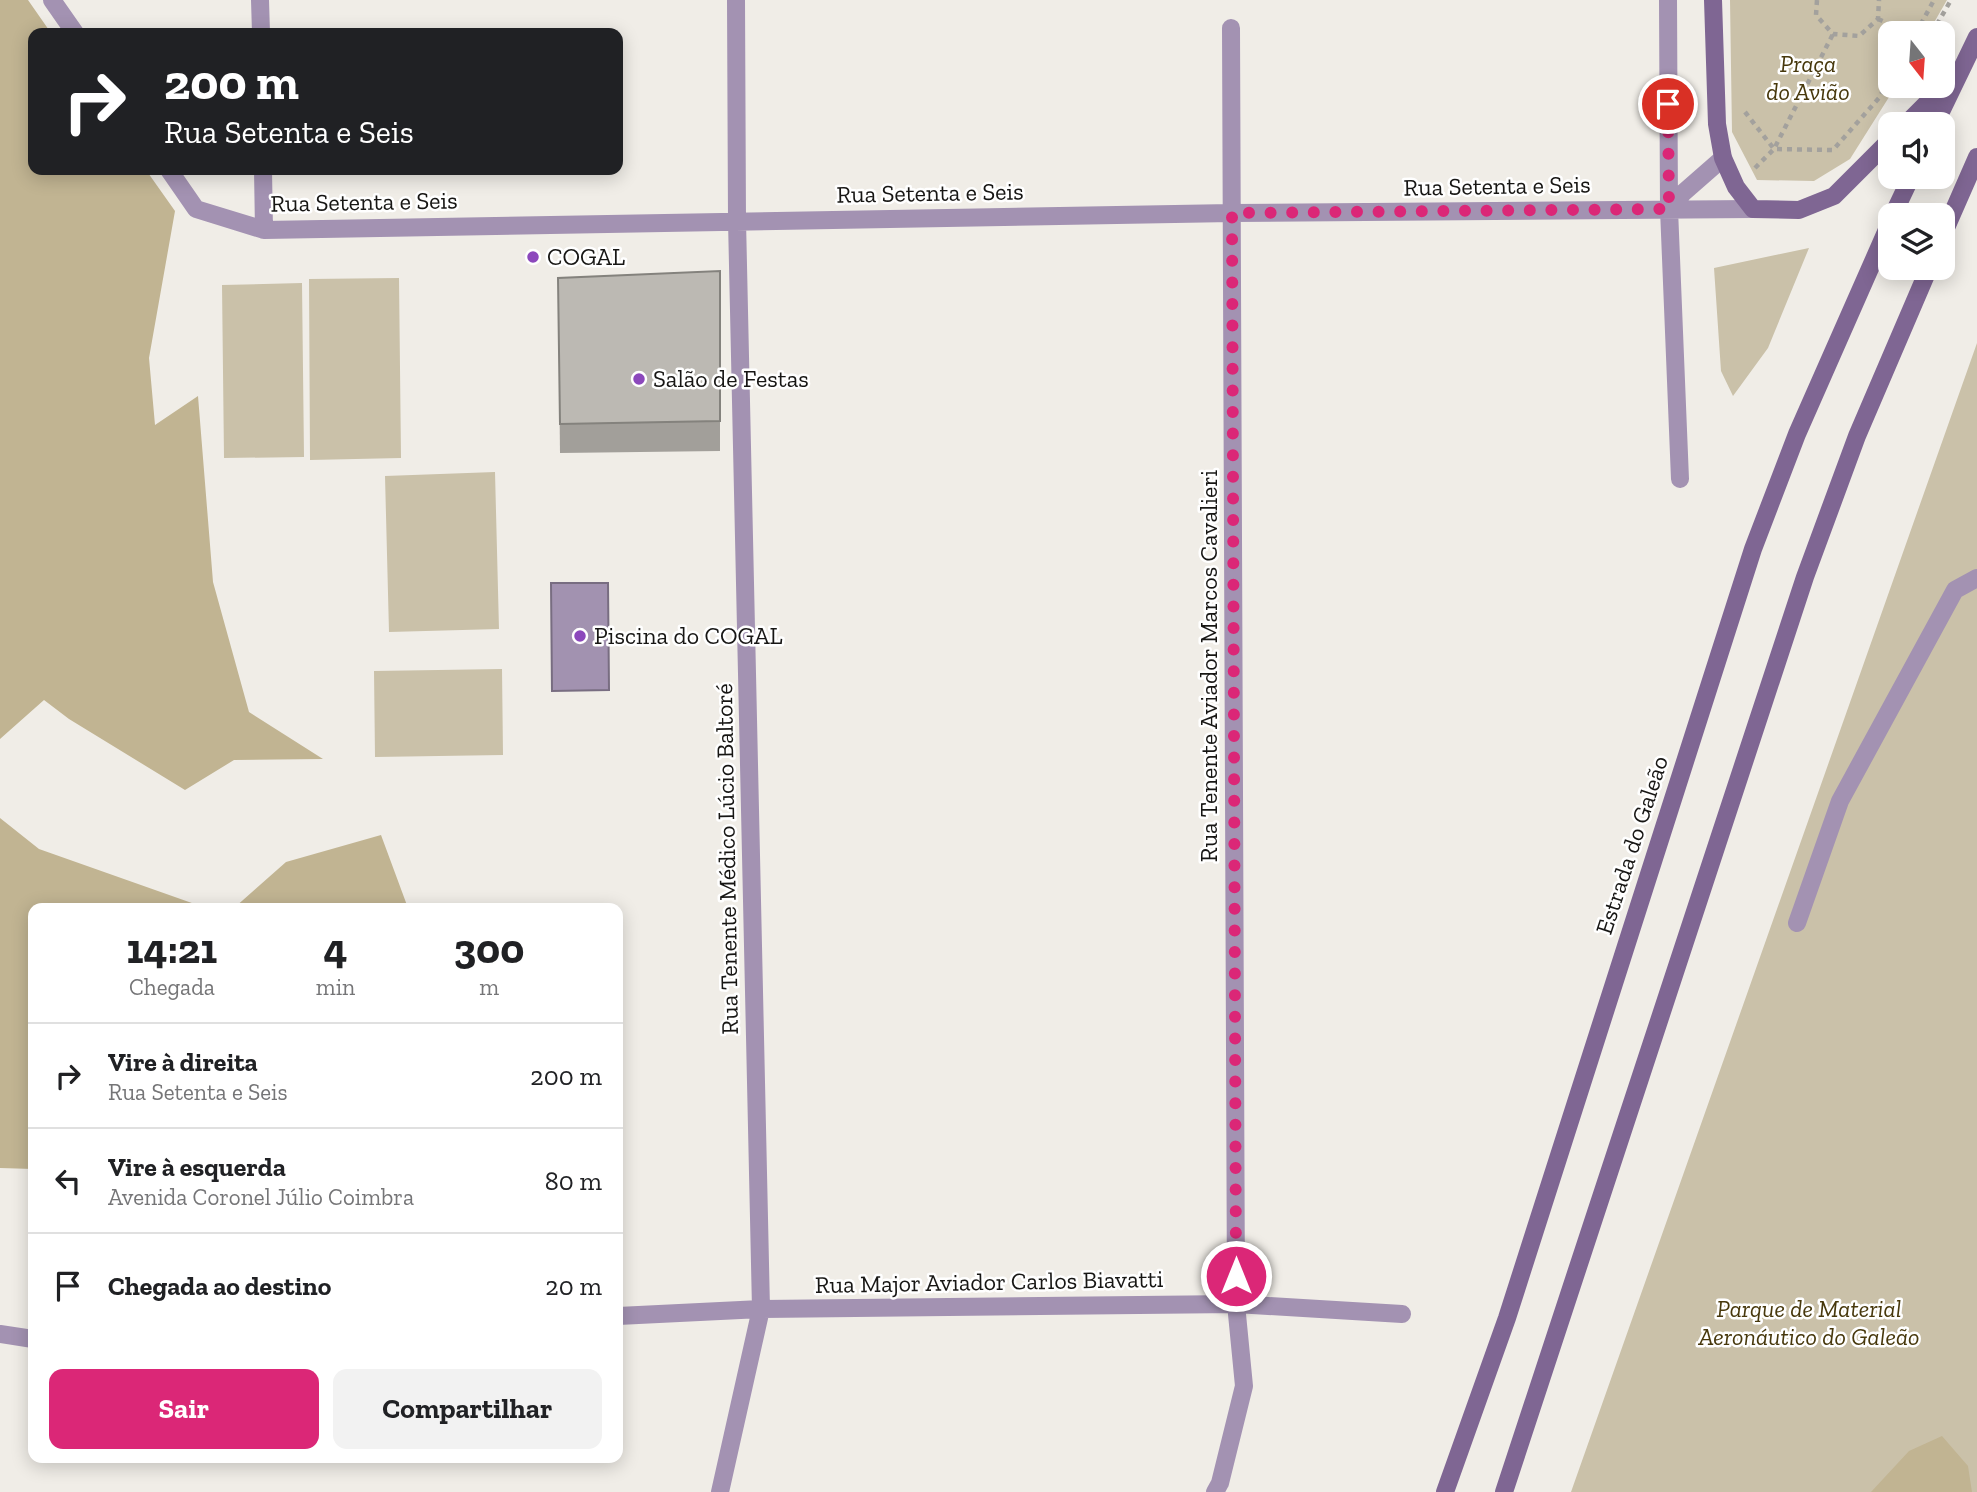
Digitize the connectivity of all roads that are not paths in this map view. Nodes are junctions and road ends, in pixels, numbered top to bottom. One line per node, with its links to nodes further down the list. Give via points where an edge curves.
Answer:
1 (52, 0): 6 (street)
2 (260, 0): 7 (street)
3 (736, 0): 22 (street, Rua Tenente Médico Lúcio Baltoré)
4 (1668, 0): 19 (street)
5 (1713, 0): 15 (main road, via 1717,124)
6 (72, 28)
7 (261, 28)
8 (1231, 28): 21 (street, Rua Tenente Aviador Marcos Cavalieri)
9 (1977, 37): 10 (main road)
10 (1959, 71): 11 (main road); 12 (main road)
11 (1918, 112)
12 (1940, 112)
13 (1878, 152): 20 (main road, via 1834,196 1799,210)
14 (1977, 157): 18 (main road)
15 (1723, 158): 19 (street); 20 (main road)
16 (172, 175): 23 (street, Rua Setenta e Seis, via 196,209)
17 (263, 175): 23 (street)
18 (1955, 207)
19 (1669, 209): 20 (street, Rua Setenta e Seis); 21 (street, Rua Setenta e Seis); 26 (street)
20 (1754, 209)
21 (1232, 213): 22 (street, Rua Setenta e Seis); 29 (street, Rua Tenente Aviador Marcos Cavalieri)
22 (737, 220): 23 (street, Rua Setenta e Seis); 30 (street, Rua Tenente Médico Lúcio Baltoré)
23 (264, 230)
24 (1878, 250): 37 (main road, Estrada do Galeão, via 1753,549 1507,1318)
25 (1925, 280): 38 (main road, via 1857,436 1805,577)
26 (1680, 478)
27 (1977, 578): 28 (street, via 1955,590 1840,801)
28 (1797, 923)
29 (1236, 1304): 30 (street, Rua Major Aviador Carlos Biavatti); 31 (street, Rua Major Aviador Carlos Biavatti); 36 (street, Rua Tenente Aviador Marcos Cavalieri, via 1244,1386)
30 (761, 1309): 32 (street, Rua Major Aviador Carlos Biavatti); 35 (street, Rua Tenente Médico Lúcio Baltoré)
31 (1402, 1314)
32 (623, 1316)
33 (0, 1334): 34 (street)
34 (28, 1338)
35 (720, 1492)
36 (1215, 1492)
37 (1445, 1492)
38 (1504, 1492)

